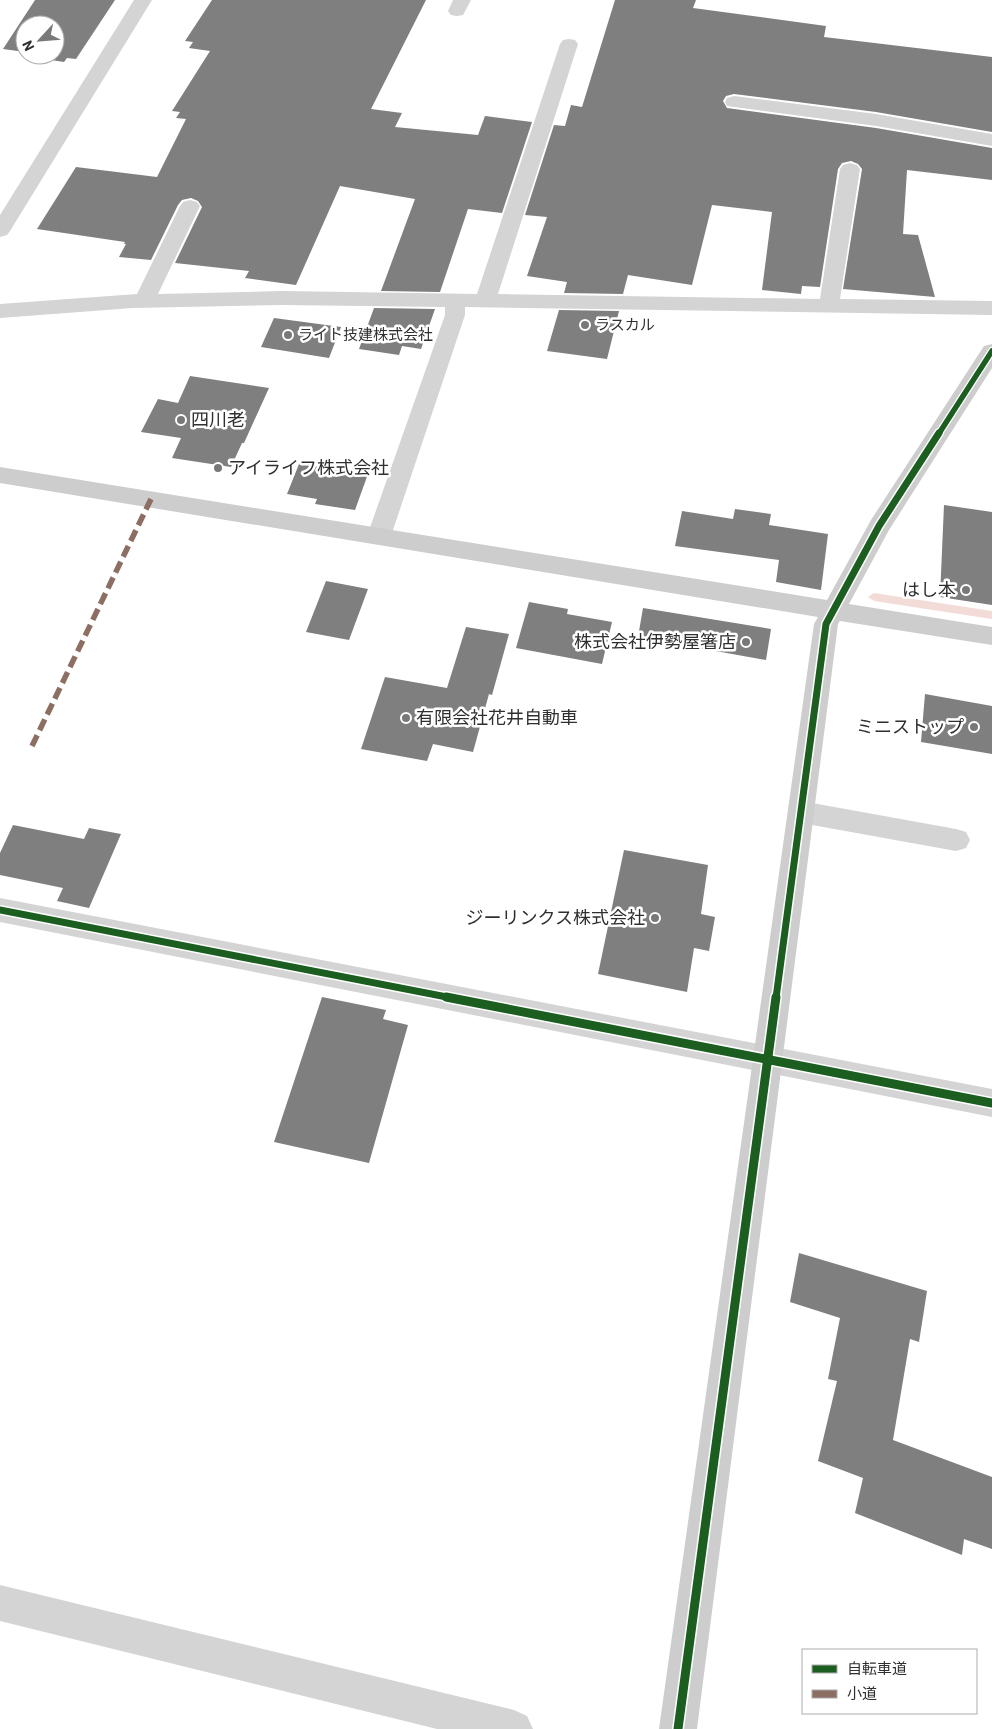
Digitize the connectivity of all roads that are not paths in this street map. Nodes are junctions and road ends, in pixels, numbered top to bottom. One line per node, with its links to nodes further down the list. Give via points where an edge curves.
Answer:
1 (143, 0): 7 (street)
2 (569, 44): 10 (street)
3 (734, 102): 4 (street, via 876,120)
4 (992, 140)
5 (850, 169): 11 (street)
6 (190, 206): 9 (street)
7 (0, 232)
8 (455, 300): 9 (street, via 272,298); 10 (street); 16 (street, via 455,315)
9 (144, 301): 13 (street)
10 (485, 301): 11 (street)
11 (829, 306): 12 (street)
12 (992, 308)
13 (0, 311)
14 (992, 351): 17 (street, via 879,526)
15 (0, 475): 16 (street)
16 (379, 536): 17 (street)
17 (834, 610): 18 (street); 19 (street, via 826,624)
18 (992, 636)
19 (801, 812): 20 (street); 22 (street)
20 (956, 840)
21 (0, 910): 22 (street)
22 (769, 1060): 23 (street); 26 (street)
23 (992, 1103)
24 (0, 1603): 25 (street)
25 (514, 1729)
26 (678, 1729)

